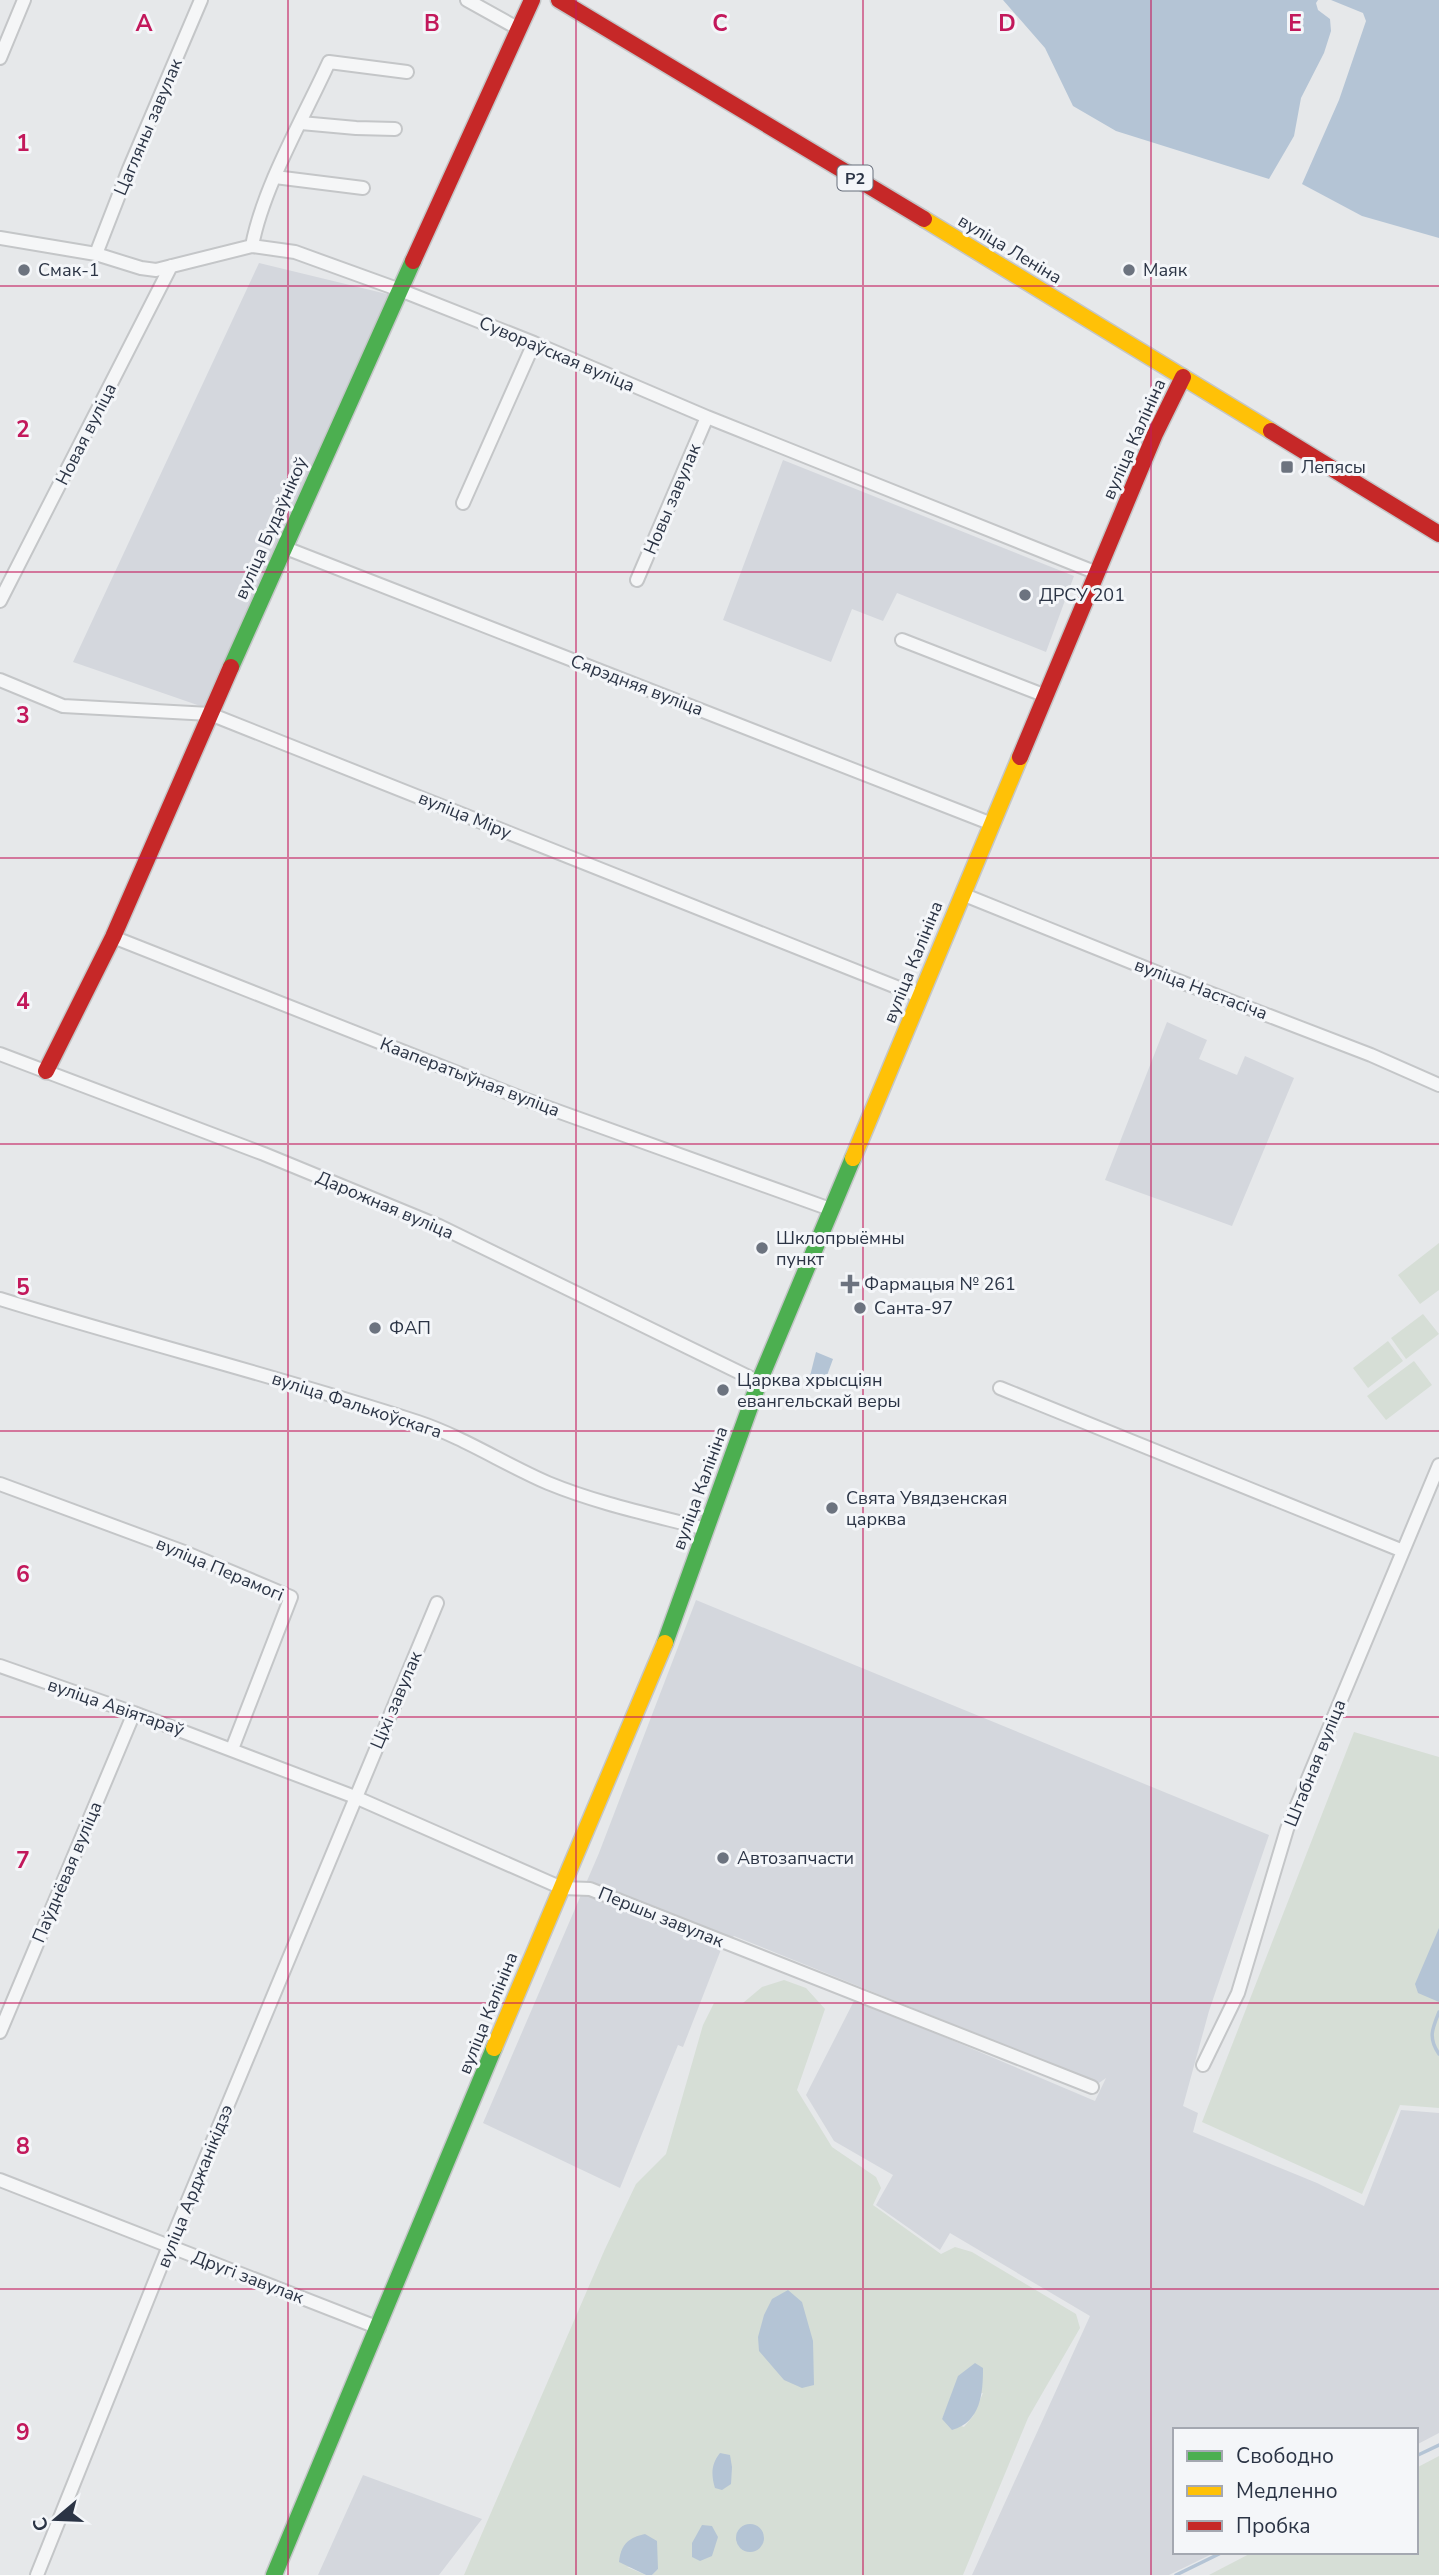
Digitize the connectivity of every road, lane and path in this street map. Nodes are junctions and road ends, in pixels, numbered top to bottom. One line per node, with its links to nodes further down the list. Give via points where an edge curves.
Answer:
1 (24, 0): 7 (street)
2 (201, 0): 15 (street, Цагляны завулак)
3 (467, 0): 6 (street)
4 (532, 0): 6 (street, вуліца Будаўнікоў)
5 (559, 0): 19 (street, вуліца Леніна / Р2)
6 (519, 29): 17 (street, вуліца Будаўнікоў)
7 (0, 58)
8 (407, 72): 9 (street, via 329,62)
9 (301, 123): 10 (street); 11 (street)
10 (395, 129)
11 (275, 177): 12 (street); 14 (street)
12 (363, 188)
13 (0, 238): 15 (street, Сувораўская вуліца)
14 (252, 246): 16 (street, Сувораўская вуліца); 17 (street, Сувораўская вуліца, via 295,252)
15 (96, 254): 16 (street, Сувораўская вуліца, via 141,268)
16 (171, 266): 29 (street, Новая вуліца)
17 (400, 290): 18 (street, Сувораўская вуліца); 26 (street, вуліца Будаўнікоў)
18 (534, 343): 23 (street, Сувораўская вуліца); 24 (street)
19 (1149, 356): 20 (street, вуліца Леніна / Р2); 22 (street, via 1167,386)
20 (1183, 377): 21 (street, вуліца Леніна / Р2); 22 (street, вуліца Калініна)
21 (1213, 395): 22 (street, via 1182,396); 25 (street, вуліца Леніна / Р2)
22 (1164, 415): 27 (street, вуліца Калініна)
23 (707, 417): 27 (street, Сувораўская вуліца); 28 (street, Новы завулак)
24 (463, 503)
25 (1439, 534)
26 (283, 547): 33 (street, вуліца Будаўнікоў); 34 (street, Сярэдняя вуліца)
27 (1097, 573): 32 (street, вуліца Калініна)
28 (637, 580)
29 (0, 601)
30 (902, 640): 32 (street)
31 (0, 680): 33 (street, вуліца Міру, via 63,706)
32 (1046, 696): 34 (street, вуліца Калініна)
33 (210, 714): 36 (street, вуліца Будаўнікоў); 37 (street, вуліца Міру)
34 (992, 824): 35 (street, вуліца Калініна)
35 (962, 894): 37 (street, вуліца Калініна); 40 (street, вуліца Настасіча)
36 (113, 937): 39 (street, вуліца Будаўнікоў); 41 (street, Кааператыўная вуліца, via 521,1098)
37 (919, 996): 41 (street, вуліца Калініна)
38 (0, 1054): 39 (street, Дарожная вуліца)
39 (46, 1071): 43 (street, Дарожная вуліца, via 439,1226)
40 (1439, 1085)
41 (830, 1209): 43 (street, вуліца Калініна)
42 (0, 1299): 47 (street, вуліца Фалькоўскага, via 422,1424 594,1501)
43 (759, 1382): 47 (street, вуліца Калініна)
44 (1000, 1388): 48 (street)
45 (1439, 1465): 48 (street, Штабная вуліца)
46 (0, 1484): 52 (street, вуліца Перамогі, via 291,1597)
47 (706, 1529): 54 (street, вуліца Калініна, via 653,1674)
48 (1403, 1551): 56 (street, Штабная вуліца, via 1287,1829 1238,1993)
49 (437, 1603): 53 (street, Ціхі завулак)
50 (0, 1666): 51 (street, вуліца Авіятараў)
51 (134, 1713): 52 (street, вуліца Авіятараў); 55 (street, Паўднёвая вуліца)
52 (232, 1749): 53 (street, Першы завулак)
53 (355, 1797): 54 (street, Першы завулак); 59 (street, вуліца Арджанікідзэ)
54 (562, 1888): 57 (street, Першы завулак, via 590,1889); 60 (street, вуліца Калініна)
55 (0, 2032)
56 (1202, 2065)
57 (1092, 2087)
58 (0, 2180): 59 (street, Другі завулак)
59 (169, 2246): 60 (street, Другі завулак); 61 (street, вуліца Арджанікідзэ)
60 (379, 2328): 62 (street, вуліца Калініна)
61 (37, 2575)
62 (274, 2575)

